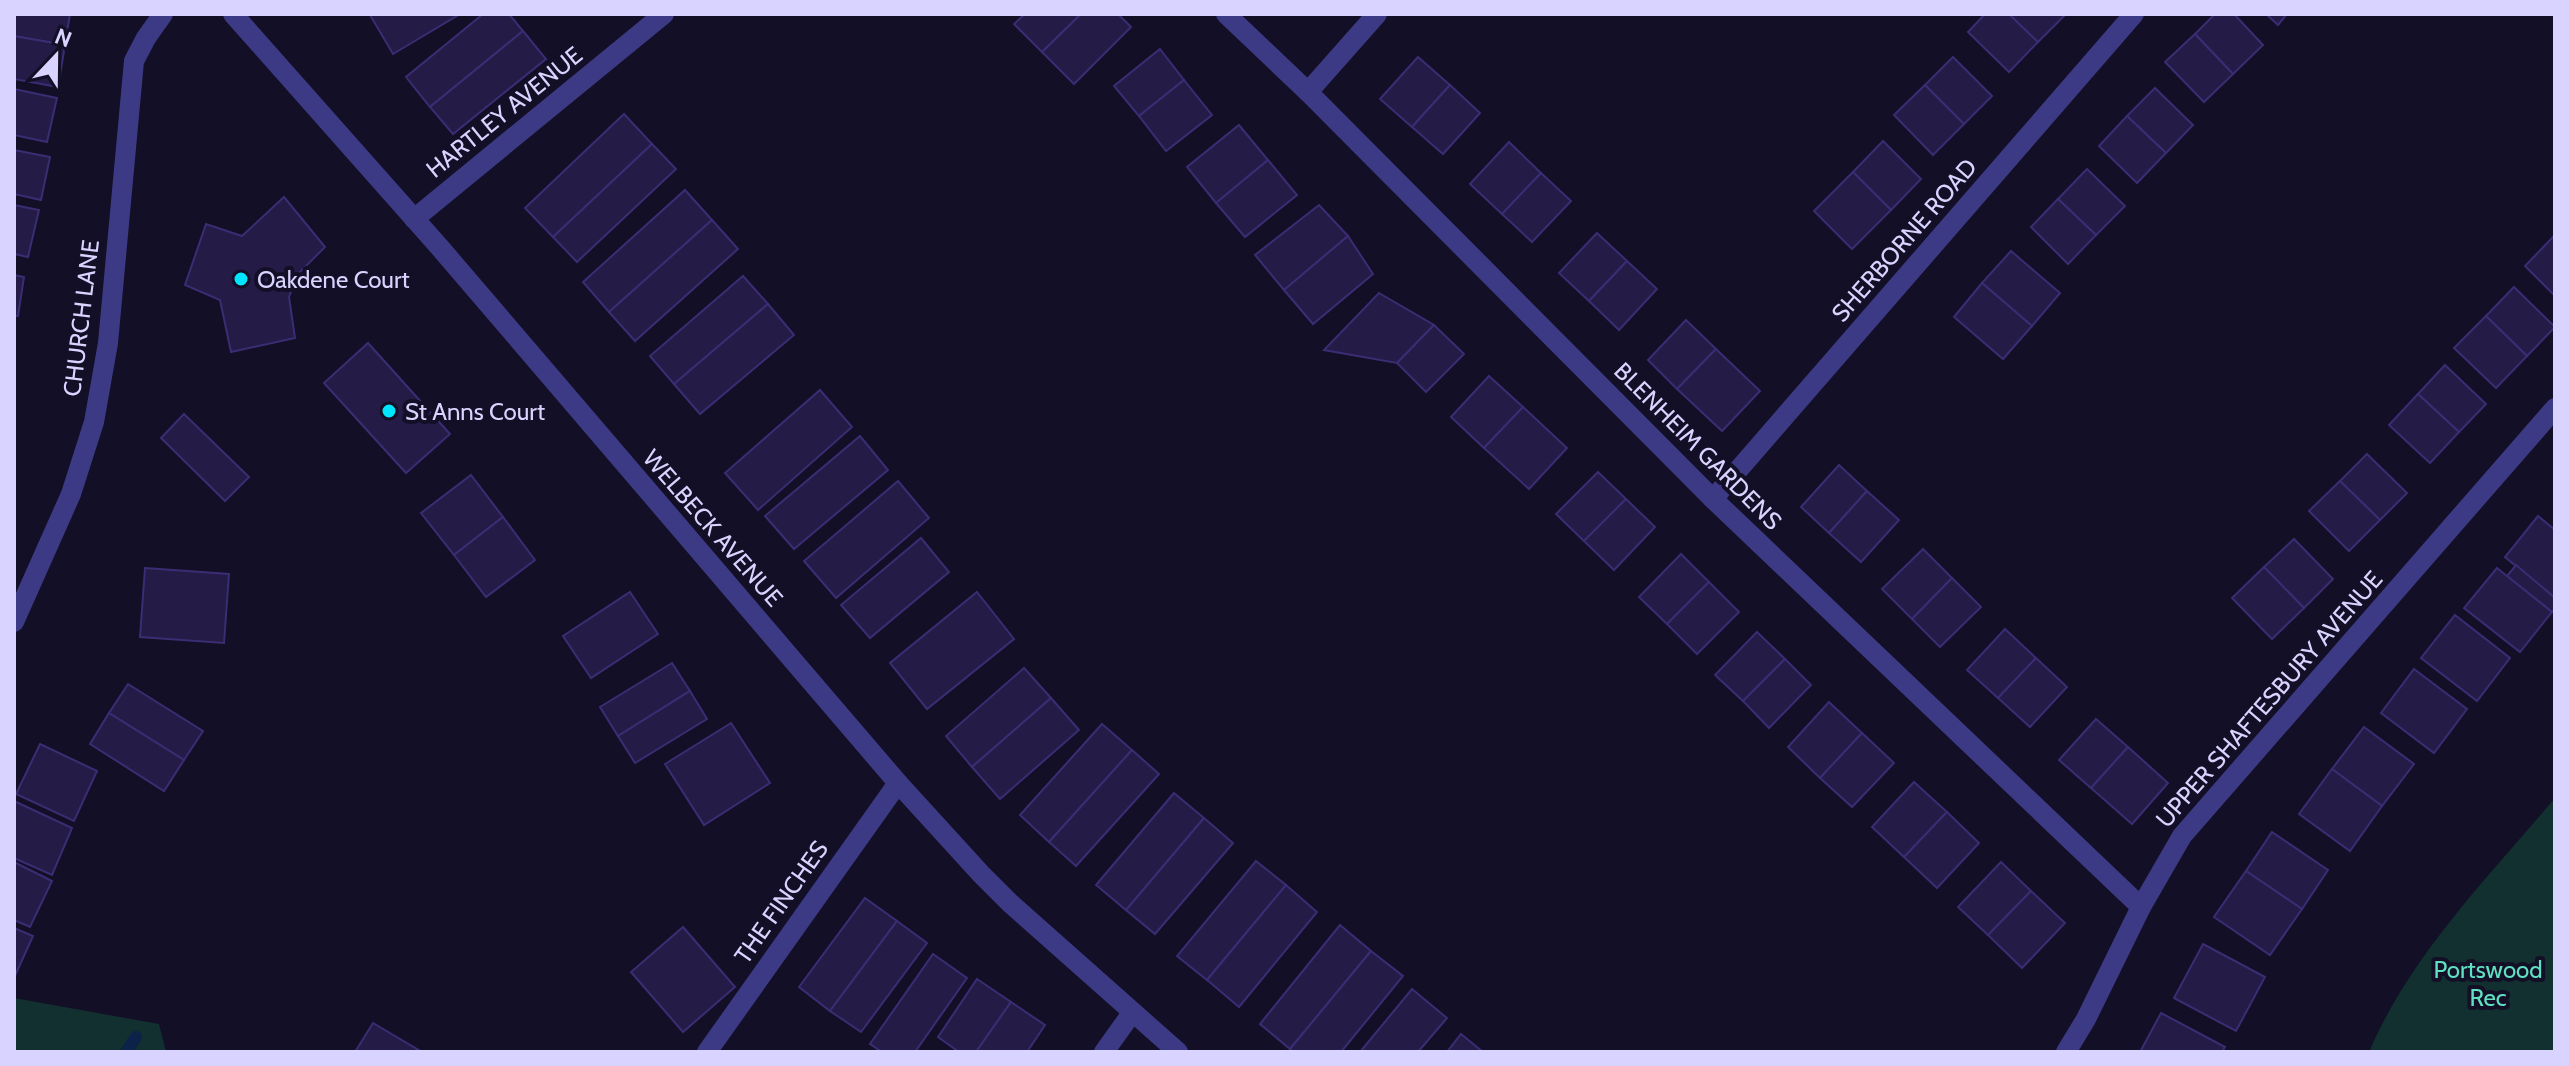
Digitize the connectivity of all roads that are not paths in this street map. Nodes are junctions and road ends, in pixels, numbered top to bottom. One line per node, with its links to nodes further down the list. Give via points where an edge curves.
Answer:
1 (163, 14): 11 (street, CHURCH LANE, via 134,61 108,343 94,422 71,494)
2 (233, 14): 8 (street, WELBECK AVENUE)
3 (664, 14): 8 (street, HARTLEY AVENUE)
4 (1226, 14): 7 (street, BLENHEIM GARDENS)
5 (1377, 14): 7 (street)
6 (2134, 14): 10 (street, SHERBORNE ROAD)
7 (1308, 92): 10 (street, BLENHEIM GARDENS)
8 (414, 219): 12 (street, WELBECK AVENUE)
9 (2555, 408): 13 (street, UPPER SHAFTESBURY AVENUE, via 2182,836)
10 (1713, 499): 13 (street, BLENHEIM GARDENS)
11 (14, 622)
12 (898, 783): 14 (street, WELBECK AVENUE, via 1010,903); 15 (street, THE FINCHES)
13 (2141, 907): 18 (street, UPPER SHAFTESBURY AVENUE)
14 (1132, 1013): 16 (street); 17 (street, WELBECK AVENUE)
15 (707, 1052)
16 (1104, 1052)
17 (1178, 1052)
18 (2066, 1052)

